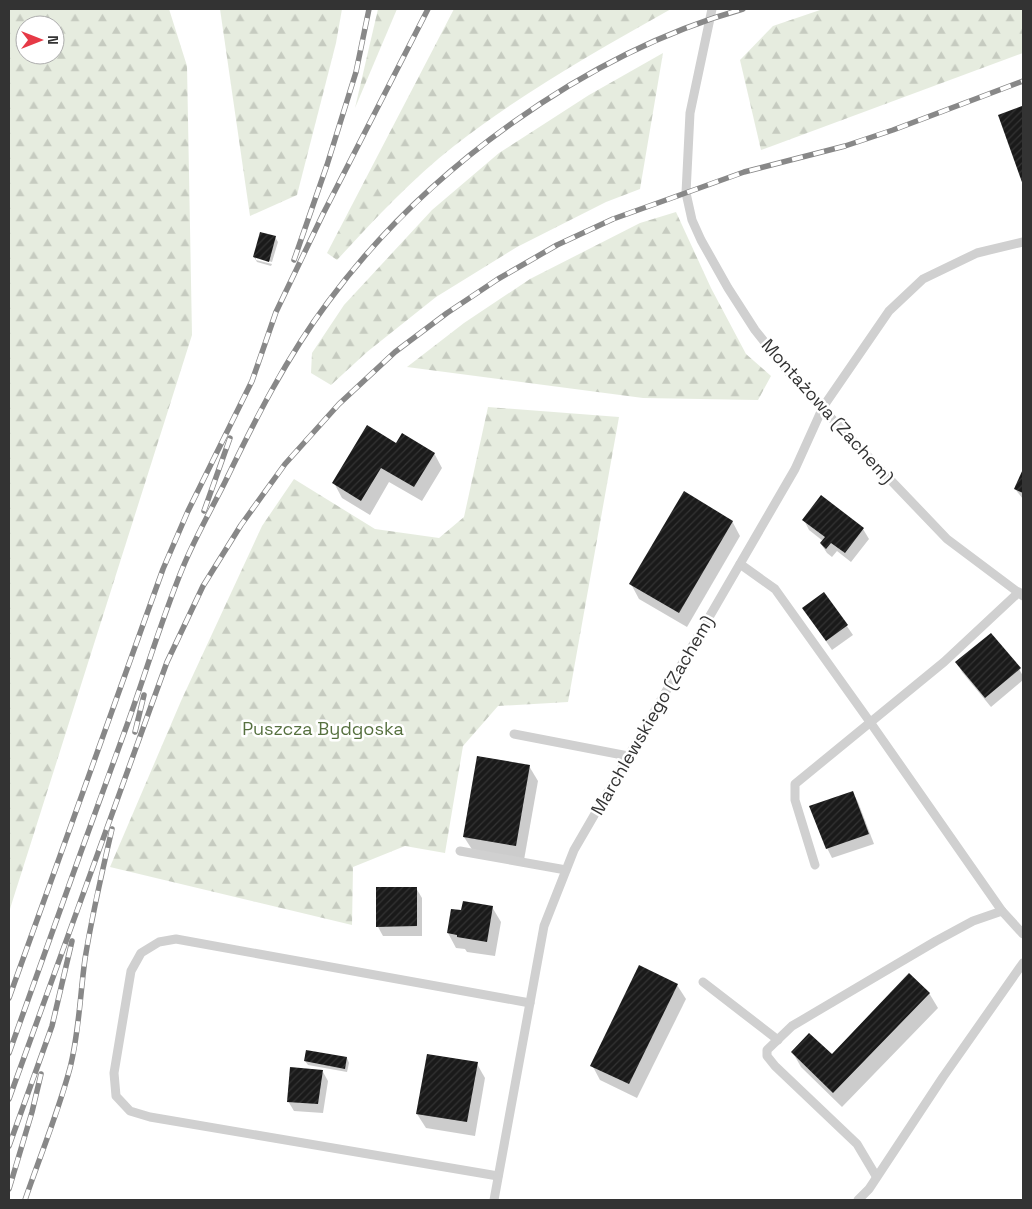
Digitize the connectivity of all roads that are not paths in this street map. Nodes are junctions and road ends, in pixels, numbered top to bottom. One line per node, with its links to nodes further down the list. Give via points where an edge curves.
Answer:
1 (712, 9): 3 (lane, Montażowa (Zachem), via 690,114 686,194 689,208 701,240 755,330 794,379)
2 (1023, 242): 3 (lane, Marchlewskiego (Zachem), via 977,253 923,279 889,310)
3 (823, 407): 4 (lane, Marchlewskiego (Zachem), via 795,469); 5 (lane, Montażowa (Zachem), via 947,538)
4 (740, 564): 6 (lane, via 775,589); 8 (lane, Marchlewskiego (Zachem))
5 (1021, 594): 6 (lane)
6 (870, 722): 10 (lane, via 795,784 795,800); 12 (lane)
7 (514, 734): 8 (lane)
8 (628, 756): 11 (lane, Marchlewskiego (Zachem), via 574,850)
9 (460, 851): 11 (lane)
10 (815, 865)
11 (566, 870): 16 (lane, Marchlewskiego (Zachem), via 544,926)
12 (1002, 911): 13 (lane); 17 (lane, via 972,921 936,941 792,1026)
13 (1023, 934)
14 (1023, 963): 19 (lane)
15 (703, 982): 17 (lane)
16 (530, 1003): 18 (lane, Marchlewskiego (Zachem)); 18 (lane, via 176,939 158,942 141,953 131,971 114,1073 116,1096 130,1111 160,1119)
17 (778, 1040): 19 (lane, via 767,1050 767,1056 857,1144)
18 (498, 1176): 20 (lane, Marchlewskiego (Zachem))
19 (876, 1176): 21 (lane)
20 (494, 1200)
21 (858, 1200)

